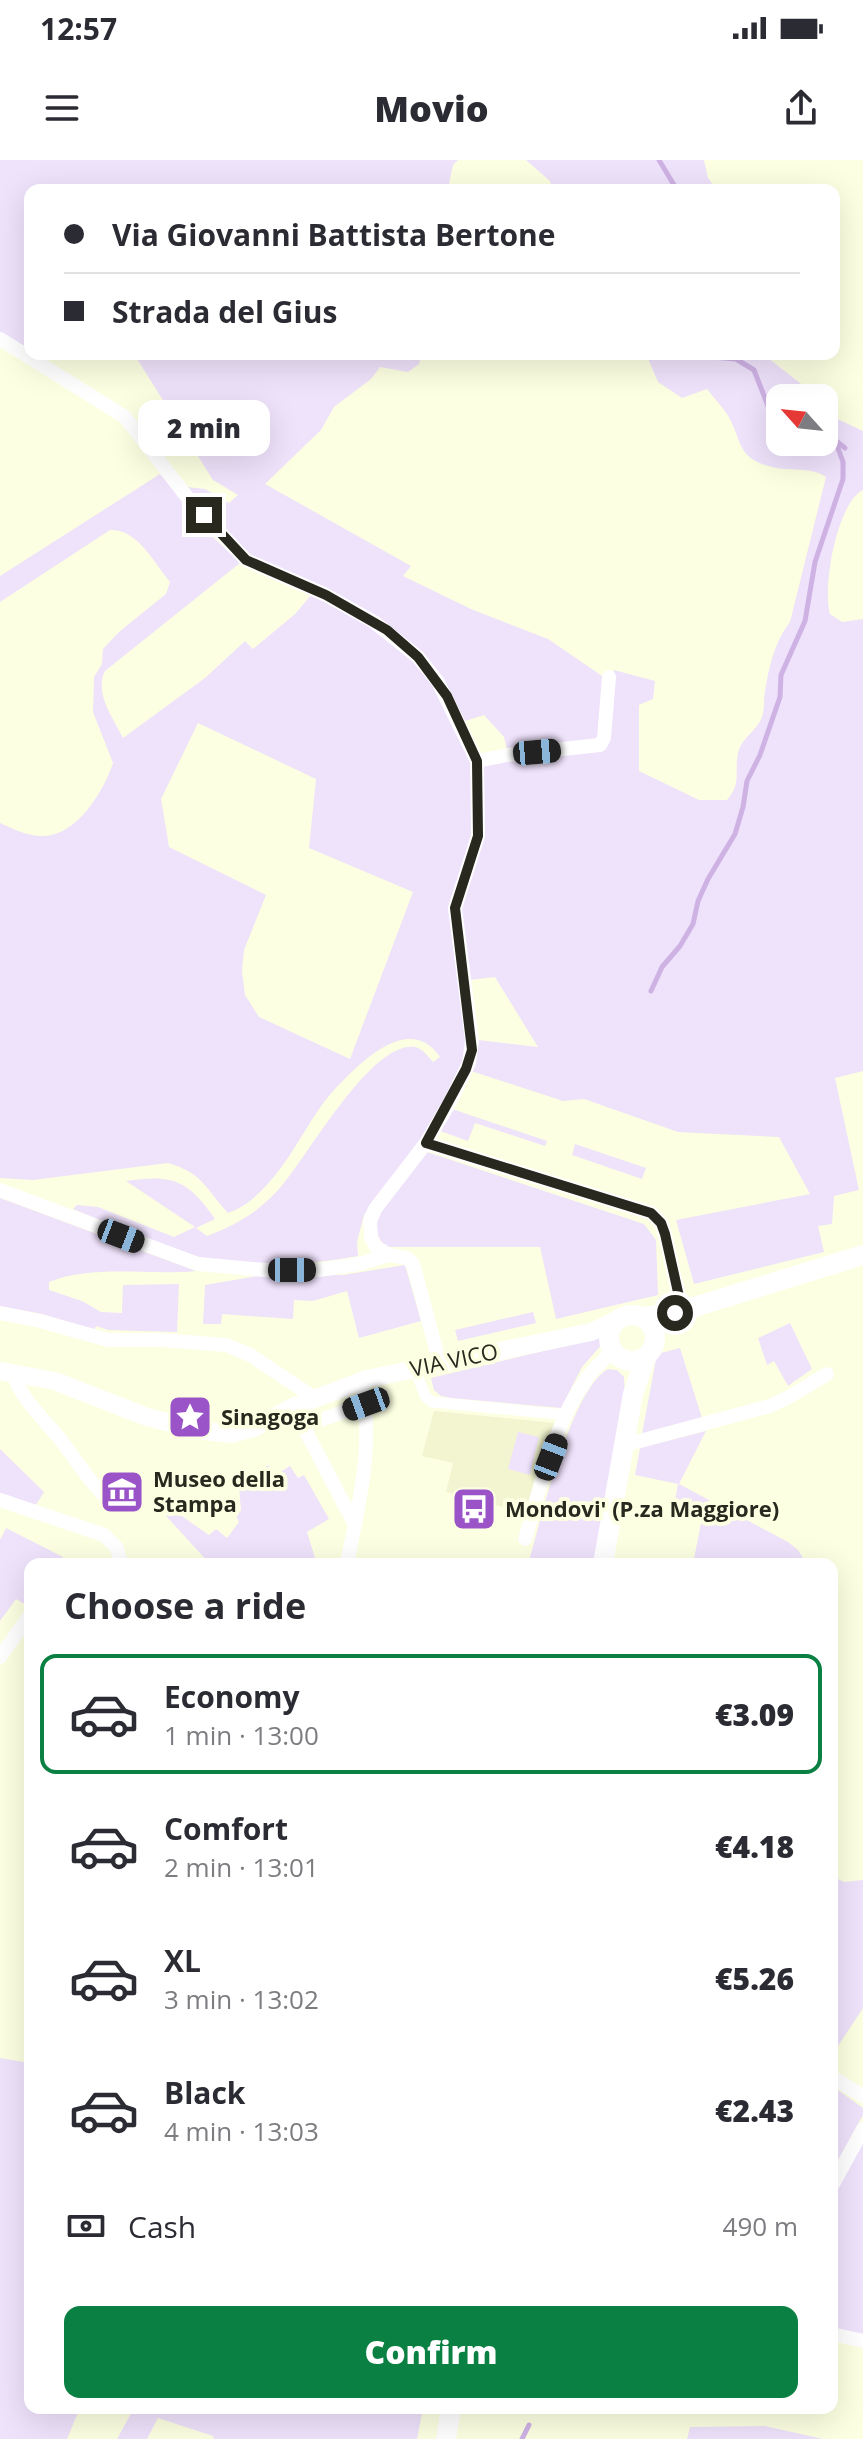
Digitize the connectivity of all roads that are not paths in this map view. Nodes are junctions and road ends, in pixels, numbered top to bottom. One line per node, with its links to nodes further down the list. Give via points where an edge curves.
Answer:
1 (0, 339): 2 (street)
2 (24, 354)
3 (34, 360): 5 (street, via 125,417 187,497 246,560 347,606 410,649 442,688)
4 (609, 677): 5 (street, via 600,745)
5 (477, 761): 6 (street, via 478,836 455,908 472,1050)
6 (426, 1143): 8 (street, via 372,1215 371,1238); 10 (street, via 651,1213 665,1234)
7 (0, 1190): 8 (street, via 198,1264 319,1270)
8 (389, 1255): 15 (street, via 413,1264)
9 (863, 1255): 10 (main road)
10 (679, 1311): 12 (main road); 13 (main road)
11 (0, 1313): 20 (street, via 108,1340 226,1345)
12 (644, 1317): 13 (main road); 14 (main road, via 630,1314 618,1319 611,1329)
13 (656, 1338): 14 (main road, via 655,1345)
14 (617, 1348): 15 (street, VIA VICO); 23 (street, via 588,1376); 25 (main road, via 633,1394)
15 (440, 1364): 16 (street, VIA VICO)
16 (415, 1368): 19 (street, VIA VICO); 23 (street, via 432,1402)
17 (7, 1372): 22 (street, VIA VICO, via 47,1379 136,1414 216,1433 254,1428); 27 (street, via 91,1484)
18 (827, 1374): 25 (street, via 770,1406)
19 (360, 1382): 20 (street, VIA VICO); 21 (street)
20 (315, 1398): 22 (street, VIA VICO)
21 (366, 1404): 24 (street); 28 (street)
22 (293, 1407): 24 (street)
23 (567, 1415): 29 (street)
24 (304, 1426): 28 (street)
25 (625, 1445): 32 (main road)
26 (0, 1500): 30 (street, via 104,1535)
27 (111, 1502)
28 (355, 1524): 31 (street)
29 (525, 1539)
30 (120, 1558)
31 (348, 1558)
32 (604, 1558)
33 (24, 1623): 34 (street)
34 (0, 1657)
35 (838, 2081): 36 (street)
36 (863, 2096)
37 (863, 2129): 38 (street)
38 (838, 2175)
39 (838, 2335): 40 (street)
40 (863, 2341)
41 (450, 2414): 42 (main road)
42 (446, 2439)

